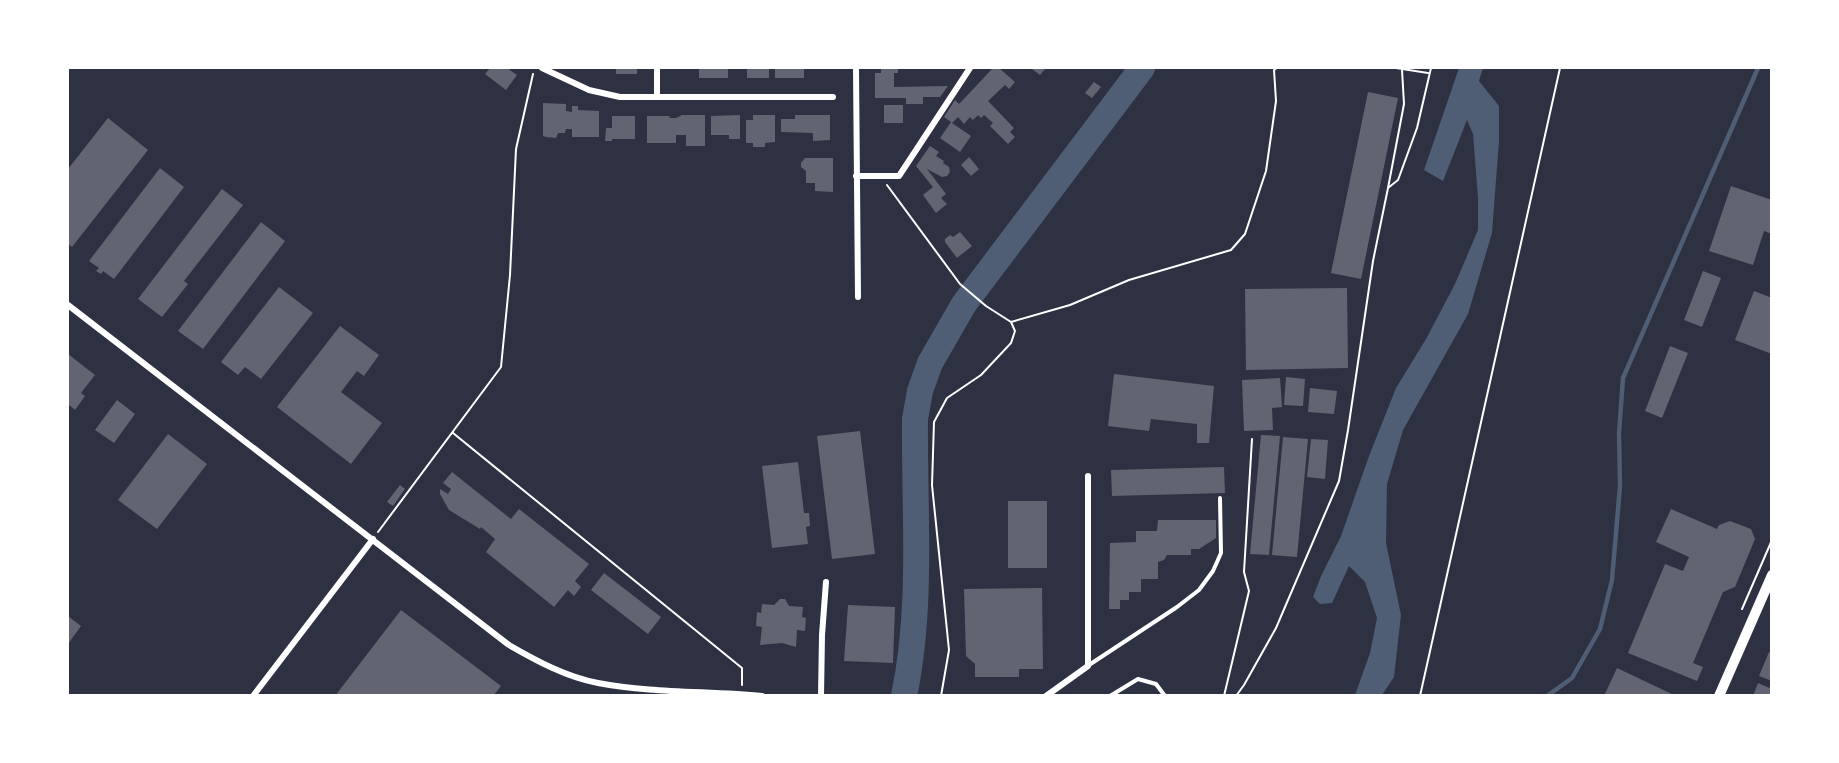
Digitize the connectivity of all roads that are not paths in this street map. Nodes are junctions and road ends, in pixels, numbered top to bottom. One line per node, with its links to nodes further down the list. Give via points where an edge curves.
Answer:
1 (542, 68): 5 (street, via 589,90 620,97)
2 (657, 68): 5 (street)
3 (856, 68): 7 (street)
4 (970, 68): 7 (street, via 899,176)
5 (657, 97): 6 (street)
6 (833, 97)
7 (856, 176): 8 (street)
8 (858, 297)
9 (68, 305): 12 (street)
10 (1088, 476): 15 (street)
11 (1220, 498): 15 (lane, via 1221,553 1213,571 1177,607)
12 (373, 539): 16 (street); 17 (street, via 509,645 547,667 597,683)
13 (1772, 575): 22 (main road)
14 (826, 582): 18 (street)
15 (1088, 666): 19 (street)
16 (253, 696)
17 (762, 696)
18 (821, 696)
19 (1046, 696)
20 (1110, 696): 21 (lane, via 1138,679 1156,684)
21 (1165, 696)
22 (1719, 696)

